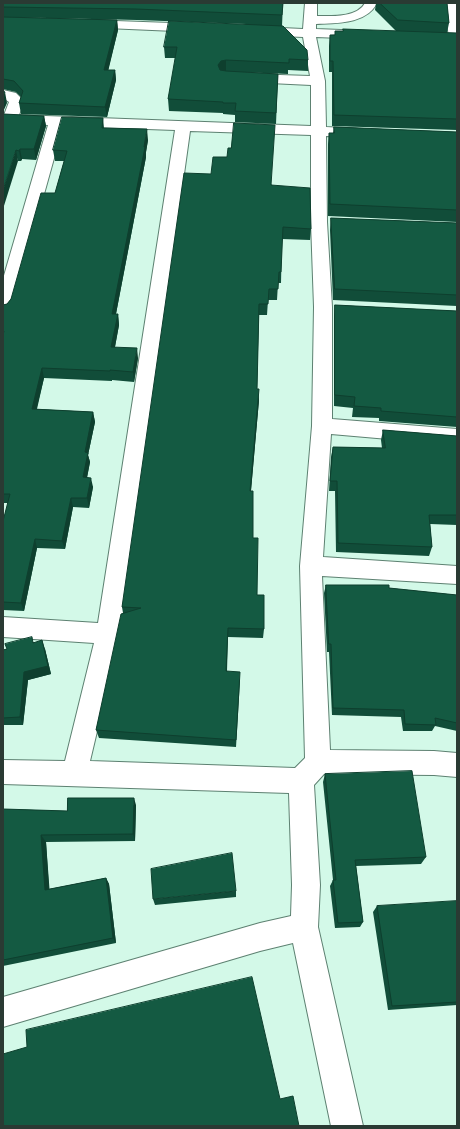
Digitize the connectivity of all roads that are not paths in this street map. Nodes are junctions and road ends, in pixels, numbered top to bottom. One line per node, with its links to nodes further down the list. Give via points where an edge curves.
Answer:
1 (311, 3): 5 (street)
2 (371, 3): 5 (street, via 366,12 354,17)
3 (451, 3): 10 (street)
4 (77, 23): 6 (street)
5 (309, 27): 7 (street); 8 (street); 12 (street)
6 (208, 28)
7 (247, 30)
8 (379, 36)
9 (441, 38): 10 (street)
10 (457, 39)
11 (234, 78): 12 (street)
12 (318, 80): 17 (street)
13 (3, 94): 14 (street, via 17,100)
14 (6, 119): 15 (street)
15 (57, 120): 16 (street); 19 (street)
16 (183, 126): 17 (street); 25 (street)
17 (317, 131): 18 (street); 20 (street, via 331,307)
18 (379, 134)
19 (3, 309)
20 (322, 426): 21 (street); 22 (street)
21 (457, 437)
22 (311, 566): 23 (street); 28 (street)
23 (457, 575)
24 (3, 627): 25 (street)
25 (108, 634): 29 (street)
26 (457, 765): 28 (street, via 434,763)
27 (3, 772): 29 (street)
28 (309, 772): 29 (street); 30 (street)
29 (75, 773)
30 (304, 927): 31 (street, via 260,937); 32 (street)
31 (3, 1012)
32 (347, 1126)

